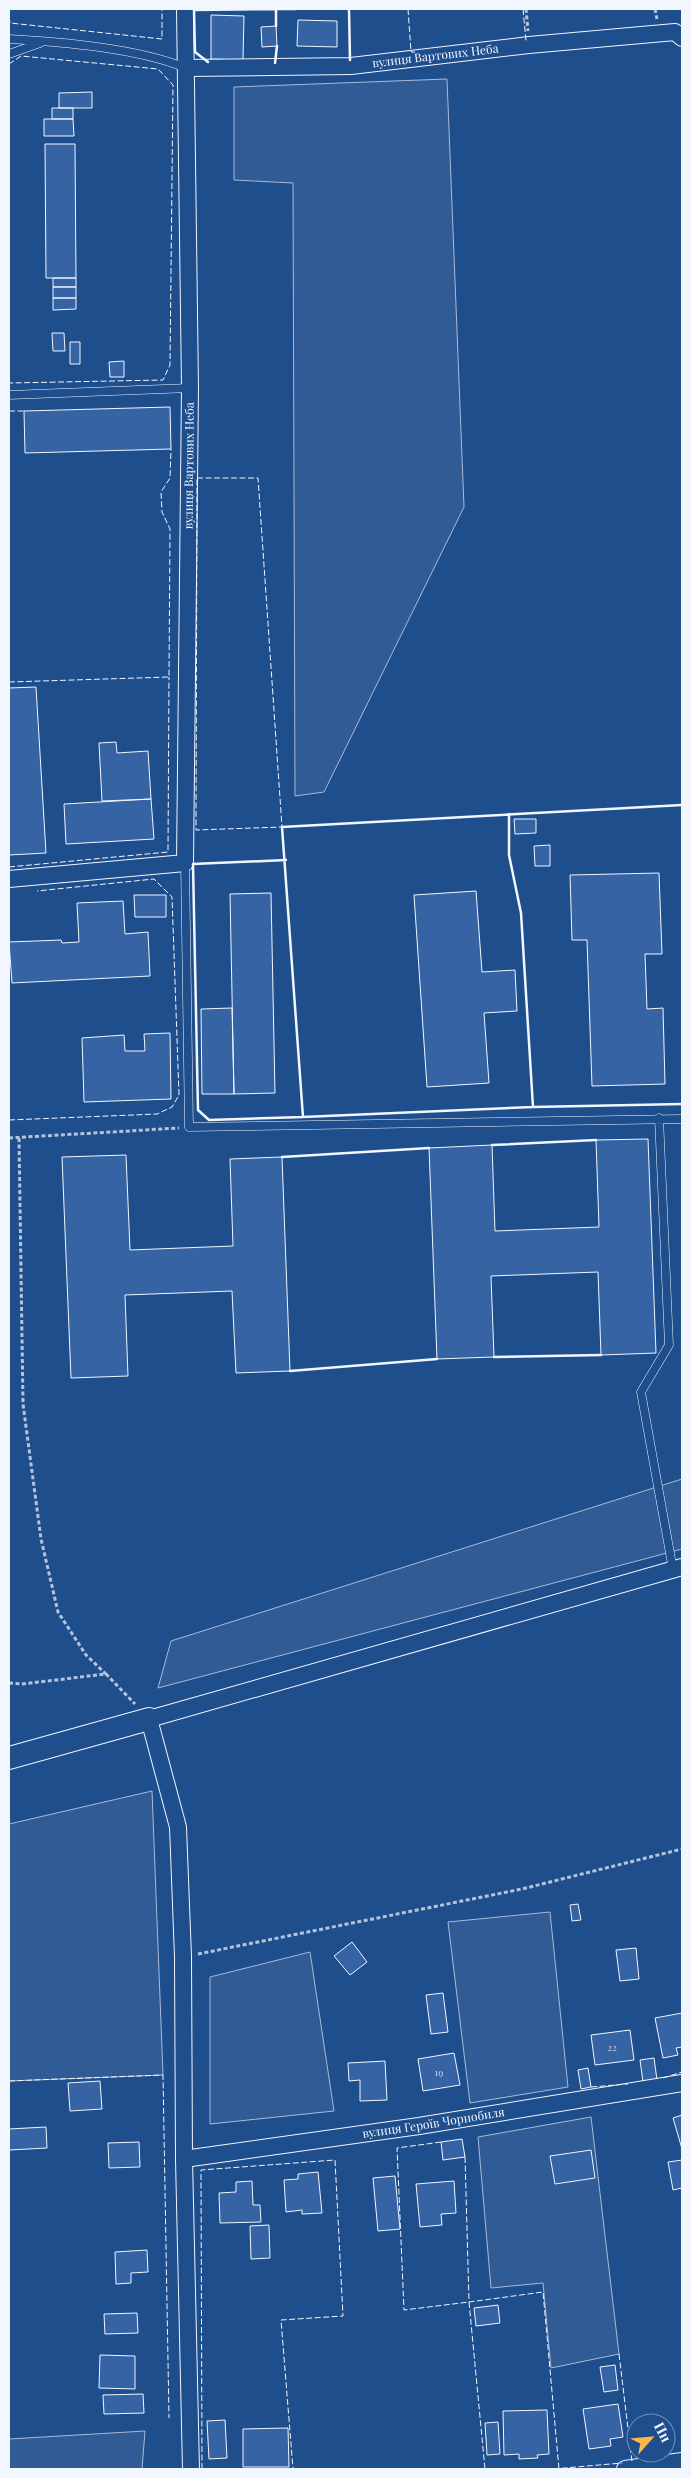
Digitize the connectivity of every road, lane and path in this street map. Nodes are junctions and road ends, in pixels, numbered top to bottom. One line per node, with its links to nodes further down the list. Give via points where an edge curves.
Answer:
1 (185, 9): 6 (street, вулиця Вартових Неба)
2 (682, 38): 6 (street, вулиця Вартових Неба, via 675,32 351,66)
3 (9, 39): 4 (lane)
4 (47, 41): 5 (lane); 6 (lane, via 161,58)
5 (9, 54)
6 (186, 68): 7 (street, вулиця Вартових Неба)
7 (190, 388): 8 (lane); 9 (street, вулиця Вартових Неба)
8 (9, 395)
9 (185, 863): 10 (street); 13 (lane)
10 (9, 879)
11 (659, 1118): 12 (lane); 13 (lane); 16 (lane, via 669,1345 641,1392)
12 (682, 1119)
13 (189, 1127): 15 (path)
14 (9, 1138): 15 (path)
15 (19, 1138): 17 (path, via 23,1404 41,1539 58,1612 86,1655)
16 (678, 1568): 19 (street)
17 (106, 1674): 18 (path, via 22,1684); 19 (path)
18 (9, 1682)
19 (149, 1719): 20 (street); 22 (street, via 178,1827)
20 (9, 1758)
21 (682, 1849): 22 (path, via 522,1889)
22 (183, 1957): 24 (street)
23 (682, 2083): 24 (street, вулиця Героїв Чорнобиля, via 420,2126)
24 (184, 2159): 26 (street)
25 (682, 2460): 27 (street)
26 (191, 2469)
27 (625, 2469)

